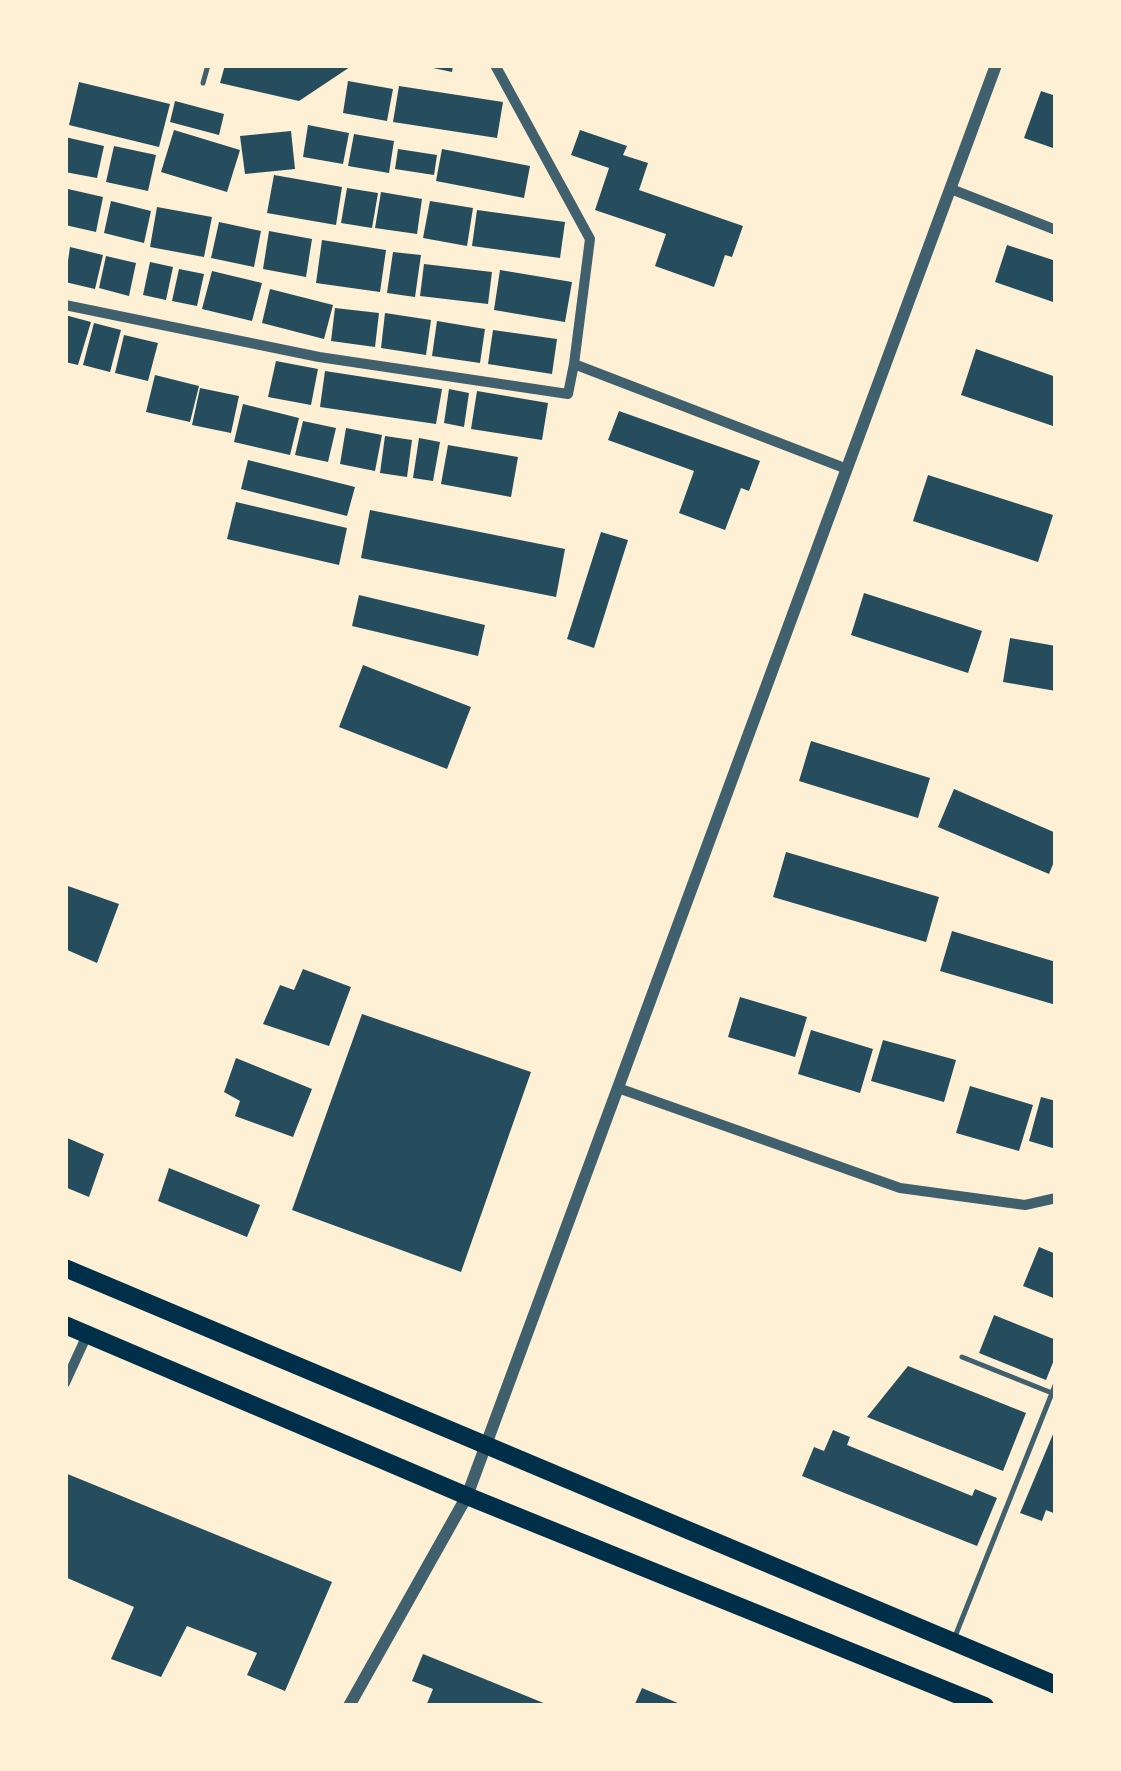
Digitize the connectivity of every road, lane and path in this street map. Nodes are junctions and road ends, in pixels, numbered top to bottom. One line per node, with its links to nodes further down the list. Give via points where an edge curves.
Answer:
1 (208, 65): 4 (lane)
2 (495, 65): 8 (street, via 590,239)
3 (996, 65): 5 (street)
4 (203, 84)
5 (951, 189): 6 (street); 9 (street)
6 (1056, 230)
7 (65, 305): 8 (street, via 319,358 568,394)
8 (574, 364): 9 (street)
9 (847, 469): 10 (street)
10 (618, 1088): 11 (street, via 900,1188 1025,1204); 19 (street)
11 (1056, 1198)
12 (65, 1268): 19 (main road)
13 (65, 1326): 14 (main road)
14 (87, 1335): 17 (street); 20 (main road)
15 (962, 1357): 18 (lane)
16 (1056, 1383): 18 (lane)
17 (65, 1384)
18 (1052, 1393): 21 (lane)
19 (486, 1446): 20 (street); 21 (main road)
20 (467, 1496): 23 (street); 24 (main road)
21 (953, 1642): 22 (main road)
22 (1056, 1684)
23 (348, 1706)
24 (985, 1706)

